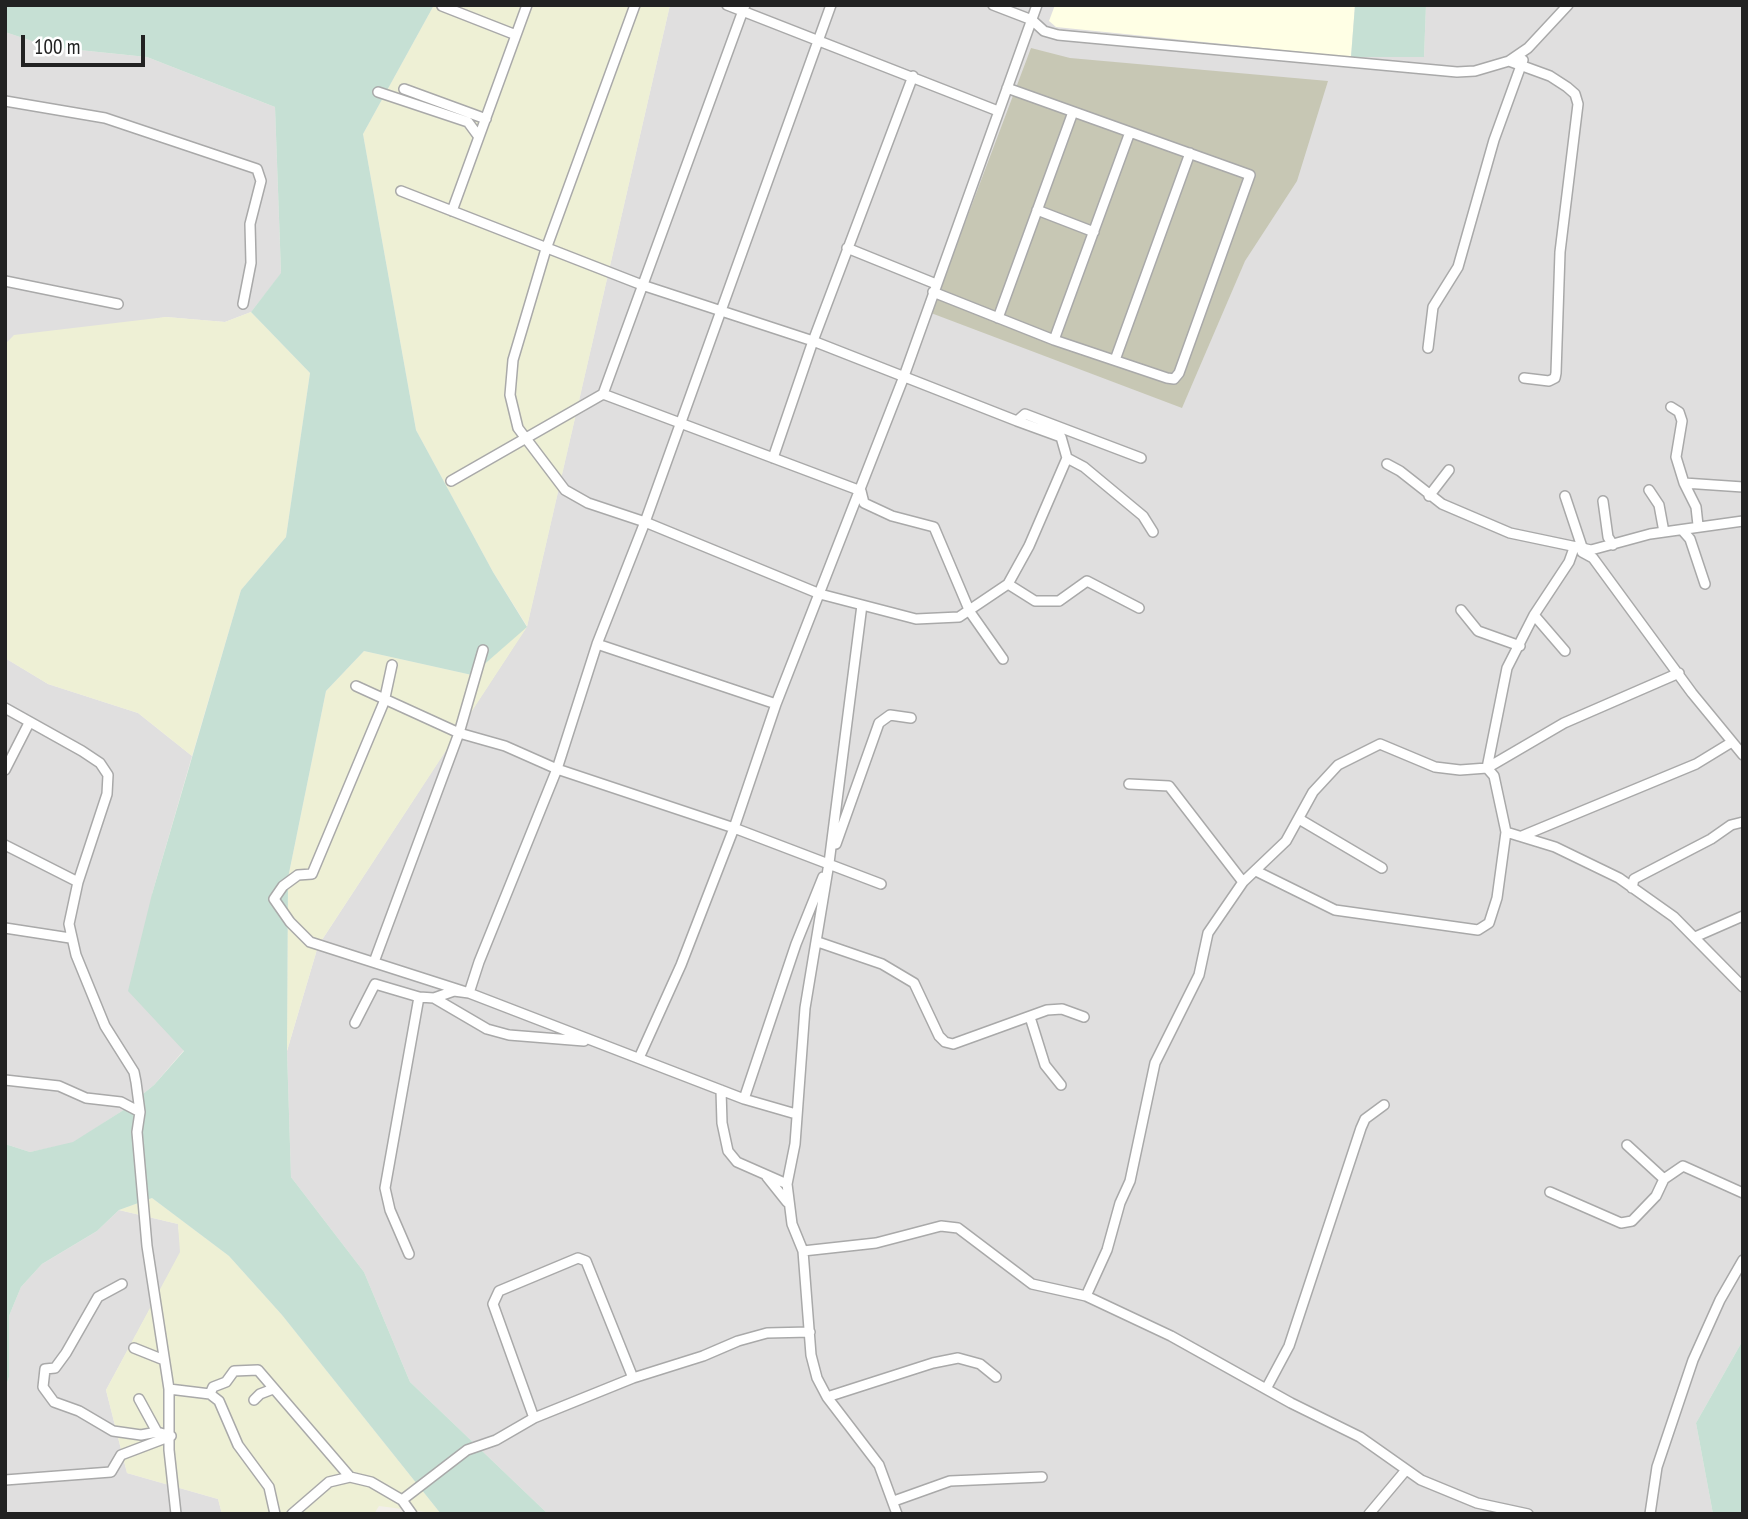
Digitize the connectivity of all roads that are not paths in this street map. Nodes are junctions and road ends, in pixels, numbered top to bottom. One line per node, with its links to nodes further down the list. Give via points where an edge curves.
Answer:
1 (527, 5): 11 (street)
2 (635, 5): 32 (street)
3 (727, 5): 9 (street)
4 (831, 5): 12 (street)
5 (993, 5): 10 (street)
6 (1037, 5): 10 (street)
7 (1568, 5): 13 (street)
8 (442, 6): 11 (street)
9 (744, 8): 12 (street); 34 (street)
10 (1032, 20): 14 (street, via 1044,31 1058,35 1343,63 1457,72); 17 (street)
11 (516, 35): 23 (street)
12 (818, 42): 16 (street); 38 (street)
13 (1528, 48): 14 (street); 15 (street)
14 (1509, 61): 15 (street)
15 (1522, 64): 42 (street, via 1494,140 1458,267 1433,307); 44 (street, via 1567,87 1577,104 1560,252 1556,373 1549,380)
16 (913, 76): 21 (street); 31 (street)
17 (1007, 88): 21 (street); 22 (street)
18 (404, 89): 23 (street)
19 (378, 92): 25 (street, via 468,122)
20 (5, 101): 37 (street, via 105,118 257,169 261,181 250,224 251,263)
21 (998, 111): 35 (street)
22 (1073, 111): 24 (street); 28 (street)
23 (486, 118): 25 (street)
24 (1130, 132): 26 (street); 30 (street)
25 (479, 137): 29 (street)
26 (1190, 153): 43 (street); 43 (street, via 1250,175 1179,373 1174,379 1167,378)
27 (401, 191): 29 (street)
28 (1037, 210): 30 (street); 39 (street)
29 (452, 211): 32 (street)
30 (1094, 232): 40 (street)
31 (847, 248): 35 (street); 41 (street)
32 (546, 249): 34 (street); 50 (street, via 513,360 510,395)
33 (5, 281): 36 (street)
34 (642, 285): 38 (street); 46 (street)
35 (934, 288): 39 (street); 45 (street)
36 (118, 304)
37 (243, 304)
38 (719, 309): 41 (street); 49 (street)
39 (998, 318): 40 (street)
40 (1054, 340): 43 (street)
41 (813, 341): 45 (street); 51 (street)
42 (1428, 348)
43 (1115, 360)
44 (1524, 378)
45 (902, 379): 48 (street); 60 (street)
46 (603, 394): 49 (street); 50 (street)
47 (1671, 407): 57 (street, via 1682,421 1676,457)
48 (1017, 421): 52 (street, via 1061,437); 53 (street, via 1025,414)
49 (680, 423): 51 (street); 65 (street)
50 (525, 438): 56 (street); 65 (street, via 565,490 588,503)
51 (773, 458): 60 (street)
52 (1067, 458): 68 (street, via 1143,516); 73 (street)
53 (1141, 458)
54 (1387, 464): 61 (street)
55 (1449, 470): 61 (street)
56 (451, 481)
57 (1684, 483): 58 (street); 66 (street, via 1696,507)
58 (1743, 487)
59 (1649, 490): 69 (street, via 1659,505)
60 (861, 491): 75 (street); 79 (street, via 864,503 934,527)
61 (1429, 496): 71 (street, via 1510,533)
62 (1565, 496): 72 (street, via 1582,547)
63 (1603, 501): 70 (street)
64 (1743, 521): 66 (street)
65 (645, 522): 75 (street); 81 (street)
66 (1698, 525): 67 (street)
67 (1684, 531): 69 (street); 74 (street)
68 (1153, 532)
69 (1664, 533): 70 (street)
70 (1613, 545): 72 (street)
71 (1574, 548): 72 (street); 80 (street); 87 (street, via 1593,558)
72 (1591, 550)
73 (1008, 583): 77 (street, via 1035,601 1059,601 1087,581); 79 (street)
74 (1705, 584)
75 (820, 594): 76 (street); 90 (street)
76 (862, 605): 79 (street, via 916,619 959,617); 107 (street)
77 (1139, 608)
78 (1461, 610): 82 (street, via 1478,631)
79 (970, 612): 85 (street)
80 (1534, 615): 82 (street); 84 (street)
81 (597, 644): 90 (street); 98 (street)
82 (1520, 646): 97 (street, via 1507,668)
83 (483, 650): 94 (street)
84 (1566, 651)
85 (1003, 659)
86 (392, 665): 89 (street)
87 (1679, 673): 95 (street); 97 (street, via 1564,723)
88 (356, 686): 89 (street)
89 (384, 702): 94 (street); 119 (street, via 312,874 298,875 274,899 310,942)
90 (776, 704): 103 (street)
91 (5, 708): 93 (street)
92 (911, 718): 107 (street, via 890,715 879,723)
93 (29, 723): 99 (street); 111 (street, via 100,762 108,775 102,810)
94 (459, 733): 98 (street, via 505,746); 119 (street)
95 (1732, 741): 96 (street); 105 (street, via 1674,774)
96 (1743, 755)
97 (1487, 768): 101 (street, via 1435,767 1380,744 1338,765 1313,792); 104 (street, via 1494,776)
98 (557, 769): 103 (street); 121 (street)
99 (5, 770)
100 (1129, 784): 110 (street, via 1169,786)
101 (1299, 819): 108 (street); 109 (street, via 1286,841)
102 (1743, 822): 113 (street, via 1634,879)
103 (734, 828): 107 (street); 127 (street)
104 (1506, 832): 105 (street); 109 (street, via 1489,923 1478,930 1335,910)
105 (1521, 836): 113 (street, via 1592,864)
106 (5, 845): 111 (street)
107 (829, 863): 112 (street); 118 (street); 131 (street, via 796,944)
108 (1382, 868)
109 (1256, 871): 110 (street)
110 (1243, 882): 146 (street, via 1208,933 1199,975 1155,1063 1130,1181)
111 (78, 883): 117 (street, via 69,924)
112 (881, 884)
113 (1632, 888): 116 (street)
114 (1743, 916): 116 (street)
115 (5, 928): 117 (street)
116 (1695, 937): 120 (street)
117 (71, 938): 133 (street, via 111,1039 134,1072)
118 (818, 942): 124 (street, via 882,964 914,983 945,1042 953,1044); 134 (street, via 805,1008)
119 (374, 962): 121 (street)
120 (1743, 987)
121 (469, 993): 123 (street, via 454,991); 127 (street)
122 (419, 997): 123 (street); 126 (street, via 375,984); 143 (street, via 385,1188)
123 (433, 998): 127 (street, via 509,1035 584,1041)
124 (1030, 1017): 125 (street, via 1057,1009); 129 (street, via 1045,1065)
125 (1084, 1017)
126 (355, 1023)
127 (639, 1058): 130 (street)
128 (5, 1080): 133 (street, via 59,1086 86,1098 121,1102)
129 (1061, 1085)
130 (721, 1090): 131 (street); 136 (street, via 728,1151 737,1162)
131 (744, 1099): 134 (street)
132 (1384, 1105): 154 (street, via 1365,1119 1356,1140 1289,1346)
133 (140, 1112): 149 (street, via 137,1132 143,1206)
134 (796, 1115): 138 (street, via 796,1144)
135 (1627, 1145): 137 (street)
136 (766, 1175): 138 (street); 141 (street)
137 (1664, 1179): 139 (street, via 1644,1209 1632,1221 1621,1223); 140 (street, via 1683,1166)
138 (787, 1184): 141 (street)
139 (1550, 1192)
140 (1743, 1193)
141 (788, 1203): 142 (street)
142 (803, 1251): 146 (street, via 876,1243 941,1226 958,1228 1032,1284); 147 (street)
143 (409, 1254)
144 (1743, 1260): 176 (street, via 1693,1360 1657,1467)
145 (122, 1284): 160 (street, via 97,1297 66,1353 55,1368 45,1369 43,1387 54,1402 113,1431)
146 (1086, 1296): 154 (street, via 1171,1336)
147 (810, 1332): 151 (street, via 738,1341); 156 (street, via 811,1354)
148 (134, 1348): 149 (street)
149 (164, 1360): 152 (street)
150 (996, 1377): 156 (street, via 980,1364 958,1359)
151 (632, 1378): 159 (street); 159 (street, via 586,1261 578,1258 499,1291 493,1304)
152 (169, 1389): 155 (street); 161 (street)
153 (273, 1389): 155 (street, via 251,1368 234,1371); 158 (street); 164 (street)
154 (1266, 1390): 162 (street, via 1360,1437)
155 (210, 1394): 169 (street, via 222,1405 238,1446 269,1487)
156 (827, 1398): 167 (street, via 869,1449)
157 (139, 1399): 160 (street)
158 (254, 1400)
159 (534, 1418): 166 (street, via 467,1450)
160 (157, 1432): 161 (street)
161 (171, 1436): 165 (street, via 121,1455 111,1472); 168 (street)
162 (1406, 1470): 174 (street); 175 (street, via 1477,1503)
163 (1042, 1476): 167 (street, via 950,1481)
164 (350, 1477): 166 (street, via 371,1482); 170 (street, via 329,1482)
165 (5, 1480)
166 (402, 1500): 171 (street); 172 (street)
167 (894, 1501): 173 (street)
168 (176, 1514)
169 (275, 1514)
170 (292, 1514)
171 (402, 1514)
172 (412, 1514)
173 (897, 1514)
174 (1369, 1514)
175 (1528, 1514)
176 (1650, 1514)

